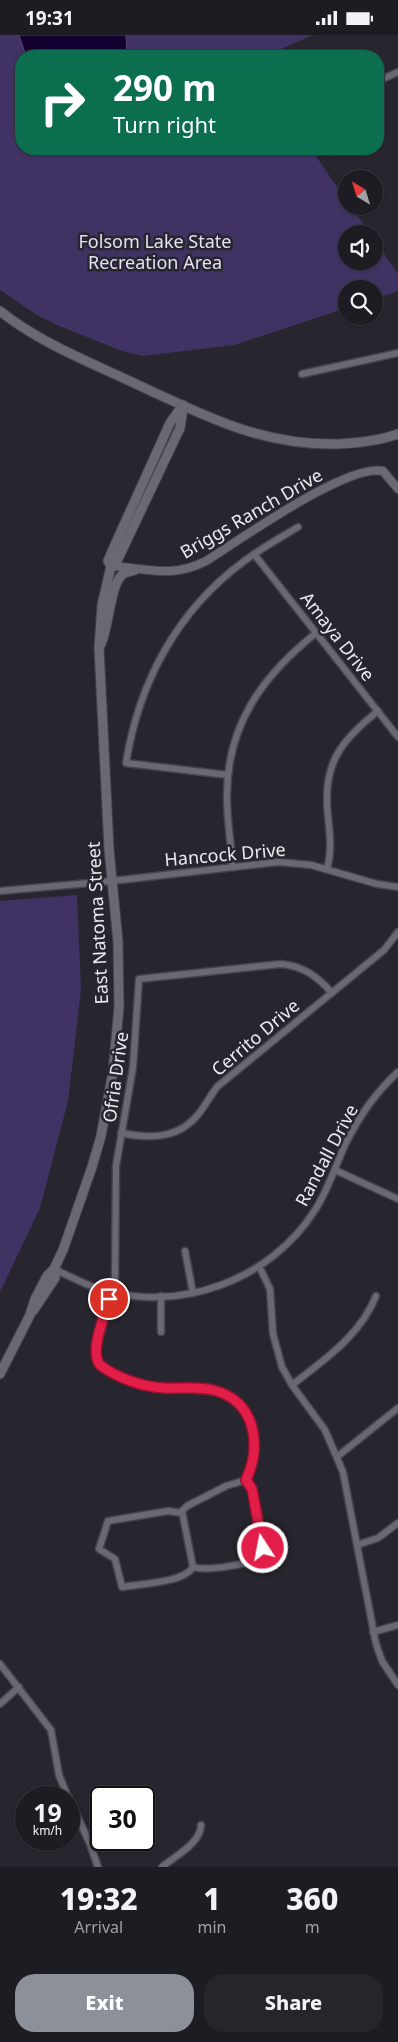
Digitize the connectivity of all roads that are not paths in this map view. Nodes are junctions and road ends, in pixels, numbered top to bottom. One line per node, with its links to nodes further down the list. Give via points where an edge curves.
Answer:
1 (398, 72): 2 (street)
2 (384, 78)
3 (0, 311): 6 (main road, via 56,345)
4 (398, 353): 5 (street)
5 (302, 374)
6 (183, 405): 7 (main road, via 251,434 287,441 356,443); 11 (main road, East Natoma Street, via 170,423 147,470 108,561)
7 (398, 434)
8 (398, 489): 12 (street, Briggs Ranch Drive, via 383,471 350,475 197,566 170,573)
9 (298, 527): 10 (street)
10 (254, 554): 13 (street, Amaya Drive); 17 (street, via 198,602 160,656 135,717 126,763)
11 (111, 566): 12 (street, Briggs Ranch Drive); 14 (main road, East Natoma Street, via 102,605)
12 (134, 570): 14 (main road, via 124,573 118,581 107,631)
13 (316, 633): 15 (street, Amaya Drive); 17 (street, via 286,658 257,693 239,729)
14 (99, 648): 20 (main road, East Natoma Street)
15 (378, 711): 16 (street, Amaya Drive); 19 (street, via 343,743 329,773 326,801 331,849)
16 (398, 737)
17 (228, 775): 18 (street, via 227,811)
18 (233, 867): 19 (street, Hancock Drive, via 278,862); 20 (street, Hancock Drive)
19 (327, 869): 21 (street, Hancock Drive)
20 (112, 881): 22 (street, Hancock Drive); 31 (main road, East Natoma Street, via 119,974 113,1072 92,1167)
21 (398, 887)
22 (0, 891)
23 (398, 932): 24 (street, Cerrito Drive, via 384,950)
24 (332, 993): 26 (street, Cerrito Drive, via 218,1086 200,1113 186,1126 168,1135 154,1137); 26 (street, Ofria Drive, via 312,974 281,964 139,979 135,1052)
25 (398, 1072): 27 (street, Randall Drive, via 361,1117)
26 (122, 1133): 32 (street, Ofria Drive, via 116,1165 116,1262)
27 (335, 1170): 28 (street); 30 (street, Randall Drive, via 304,1225 287,1245)
28 (398, 1199)
29 (185, 1251): 33 (street)
30 (259, 1266): 33 (street, Randall Drive, via 230,1282); 38 (street, via 270,1289 278,1357)
31 (54, 1269): 32 (street, Randall Drive); 37 (main road, East Natoma Street, via 35,1299)
32 (111, 1291): 35 (street, Randall Drive); 41 (street, Ofria Drive, via 95,1351 96,1361 140,1383 162,1388 212,1390 236,1402 248,1416 255,1437 254,1454)
33 (193, 1293): 35 (street, Randall Drive)
34 (376, 1295): 38 (street, via 353,1335)
35 (161, 1296): 36 (street)
36 (161, 1333)
37 (0, 1374)
38 (292, 1385): 40 (street, via 325,1430)
39 (398, 1408): 40 (street)
40 (338, 1456): 44 (street)
41 (246, 1480): 42 (street, via 226,1486 187,1506); 45 (street, via 252,1489 263,1548 261,1556 252,1561 204,1569)
42 (182, 1513): 45 (street); 45 (street, via 168,1511 108,1521 99,1549 115,1559 122,1587 182,1577)
43 (398, 1523): 44 (street, via 378,1538)
44 (357, 1545): 47 (street)
45 (193, 1567)
46 (398, 1625): 47 (street)
47 (373, 1632): 49 (street, via 382,1661)
48 (0, 1663): 50 (street)
49 (398, 1685)
50 (18, 1687): 51 (street); 52 (street, via 51,1731)
51 (0, 1704)
52 (64, 1786)
53 (80, 1822): 55 (street)
54 (201, 1825): 56 (street, via 195,1839)
55 (98, 1867)
56 (162, 1867)

